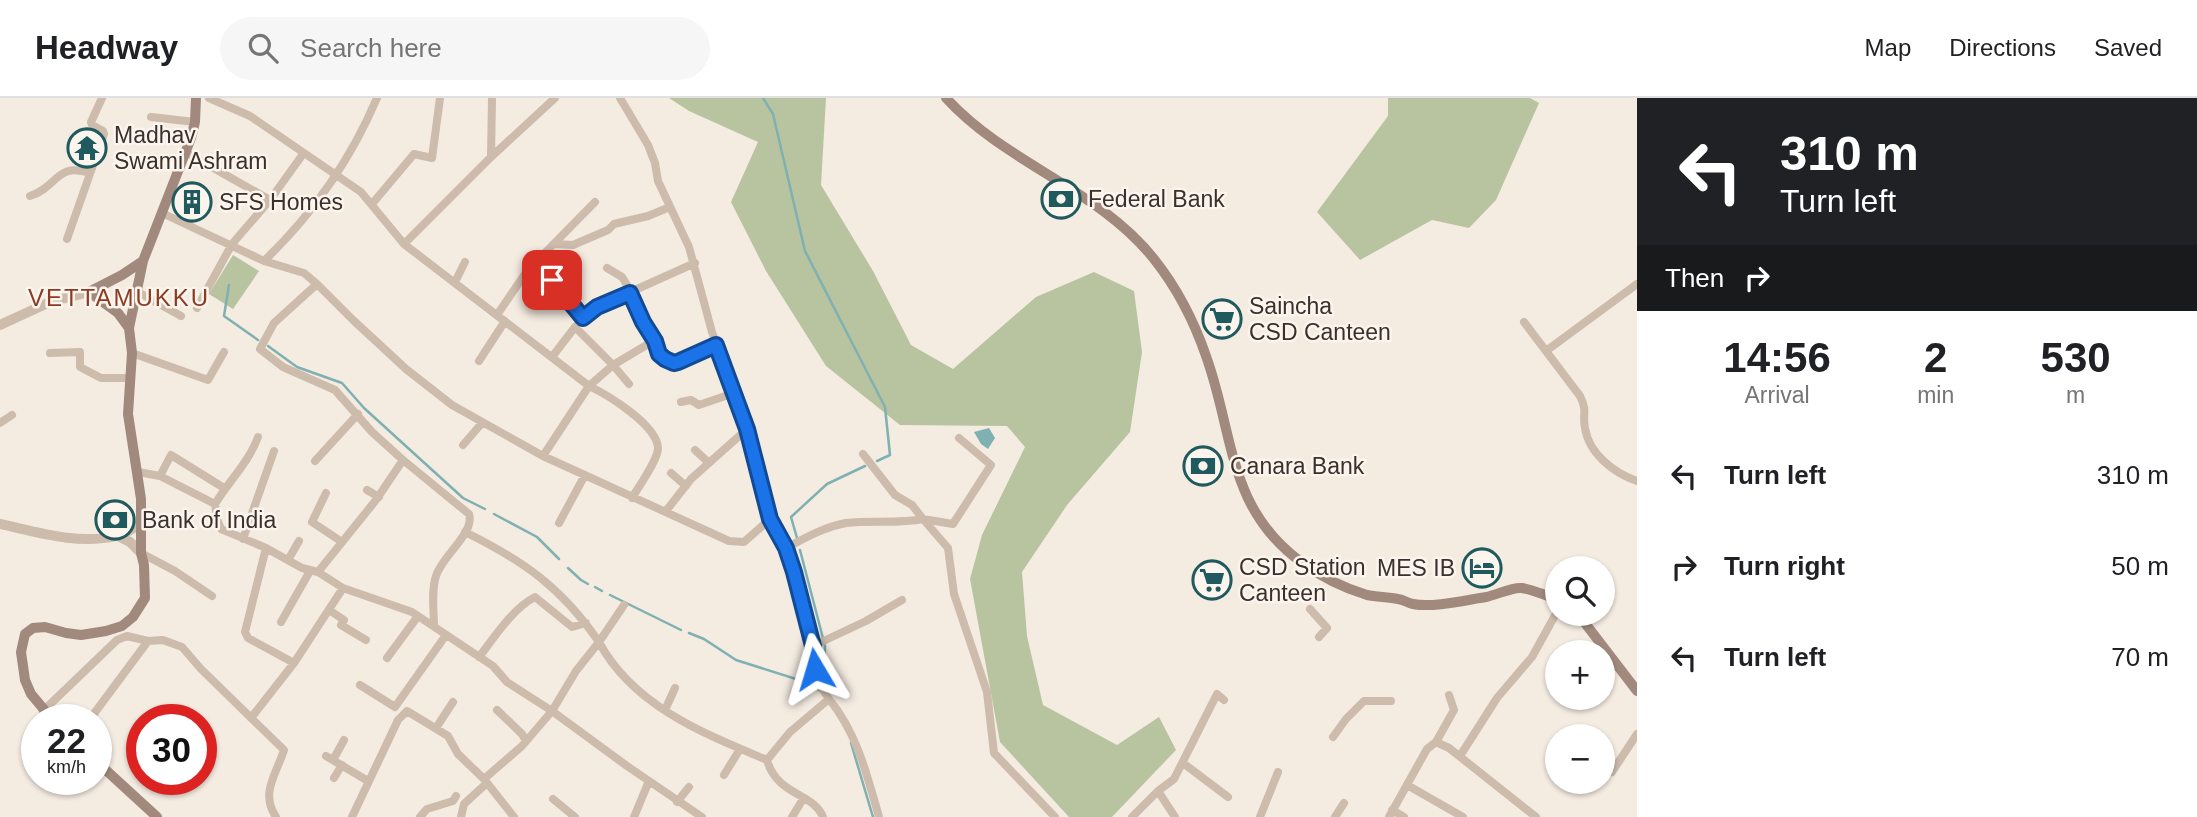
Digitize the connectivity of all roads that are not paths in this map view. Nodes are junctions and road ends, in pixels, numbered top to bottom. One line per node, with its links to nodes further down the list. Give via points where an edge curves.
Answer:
1 (103, 98): 15 (street, via 92,120 104,135)
2 (196, 98): 11 (main road)
3 (209, 98): 13 (street, via 250,116)
4 (377, 98): 16 (street)
5 (440, 98): 20 (street, via 432,158 414,154)
6 (492, 98): 14 (street)
7 (555, 98): 14 (street)
8 (620, 98): 21 (street, via 648,145)
9 (946, 98): 105 (main road, via 964,118 1006,149 1120,223 1153,258 1175,289 1207,356 1249,503 1288,552 1318,574 1367,594 1412,604 1457,601 1520,588)
10 (151, 117): 11 (street)
11 (195, 122): 12 (main road)
12 (187, 153): 18 (street); 22 (main road)
13 (303, 154): 16 (street); 18 (street)
14 (491, 157): 25 (street)
15 (90, 173): 17 (street, via 69,170 43,192); 23 (street)
16 (335, 176): 20 (street); 28 (street)
17 (30, 195)
18 (270, 200): 24 (street)
19 (595, 202): 26 (street)
20 (372, 204): 25 (street)
21 (670, 207): 26 (street, via 614,224 573,245); 30 (street)
22 (162, 213): 24 (street); 27 (main road)
23 (67, 239)
24 (232, 244): 28 (street); 39 (street)
25 (404, 244): 33 (street)
26 (554, 244): 42 (street, via 536,261)
27 (143, 261): 36 (main road); 37 (main road)
28 (264, 261): 34 (street, via 304,273)
29 (465, 262): 33 (street)
30 (695, 263): 38 (street); 48 (street)
31 (531, 265): 41 (street)
32 (607, 268): 38 (street, via 622,277)
33 (454, 282): 41 (street)
34 (317, 284): 61 (street, via 274,323 260,349 283,367 335,390); 64 (street, via 406,369)
35 (1637, 284): 49 (street)
36 (136, 291): 40 (street); 46 (main road)
37 (89, 292): 44 (street, via 50,302); 46 (main road, via 118,313)
38 (631, 293): 42 (street); 47 (street)
39 (197, 308)
40 (181, 316)
41 (501, 318): 53 (street); 54 (street)
42 (583, 318): 45 (street)
43 (1524, 322): 49 (street)
44 (0, 325)
45 (575, 327): 53 (street); 55 (street)
46 (129, 328): 52 (main road)
47 (655, 341): 48 (street, via 659,354 674,363); 55 (street)
48 (716, 345): 59 (street)
49 (1546, 351): 80 (street, via 1580,396 1586,434 1599,455 1616,472)
50 (224, 352): 52 (street, via 208,380)
51 (50, 353): 56 (street, via 80,352 80,367 95,376)
52 (132, 353): 56 (main road)
53 (552, 357): 58 (street)
54 (479, 361)
55 (613, 365): 57 (street); 58 (street)
56 (129, 378): 76 (main road, via 128,414)
57 (629, 384)
58 (589, 386): 72 (street); 86 (street, via 624,408 654,436 656,458)
59 (734, 393): 60 (street, via 699,405 691,400); 65 (street)
60 (681, 402)
61 (358, 414): 73 (street); 74 (street)
62 (12, 415): 63 (street)
63 (0, 423)
64 (482, 423): 68 (street); 72 (street)
65 (747, 429): 75 (street); 89 (street)
66 (258, 437): 82 (street, via 251,455)
67 (959, 439): 90 (street, via 991,465 953,524)
68 (463, 446)
69 (695, 450): 75 (street)
70 (274, 451): 96 (street)
71 (863, 454): 90 (street, via 895,495)
72 (543, 456): 78 (street)
73 (403, 460): 85 (street); 94 (street, via 469,514)
74 (315, 461)
75 (709, 463): 81 (street)
76 (138, 472): 79 (street); 93 (main road)
77 (671, 473): 81 (street)
78 (585, 475): 86 (street); 91 (street)
79 (160, 476): 82 (street, via 171,455); 87 (street)
80 (1637, 481)
81 (685, 486): 88 (street)
82 (224, 488): 87 (street)
83 (367, 490): 85 (street)
84 (326, 493): 98 (street, via 312,522)
85 (379, 497): 98 (street)
86 (632, 498): 88 (street)
87 (215, 503): 96 (street, via 221,529)
88 (666, 511): 89 (street, via 739,543)
89 (770, 519): 100 (street)
90 (923, 519): 100 (street, via 847,523 820,530); 182 (street, via 948,548 954,594 987,692 994,753)
91 (559, 523)
92 (0, 524): 95 (street, via 64,537)
93 (141, 524): 95 (street); 101 (main road)
94 (466, 532): 113 (street, via 529,569 558,591); 114 (street, via 435,578)
95 (118, 536): 101 (street)
96 (243, 539): 99 (street)
97 (299, 541): 102 (street)
98 (342, 542): 103 (street)
99 (266, 548): 102 (street); 125 (street, via 245,632 248,638)
100 (786, 548): 122 (street)
101 (141, 553): 106 (street); 134 (main road, via 145,598 122,625 81,635 45,627 25,634 22,666 30,694)
102 (288, 560): 103 (street)
103 (314, 572): 104 (street); 112 (street)
104 (343, 588): 110 (street); 111 (street)
105 (1545, 595)
106 (212, 596)
107 (902, 600): 122 (street)
108 (624, 605): 121 (street)
109 (1310, 609): 118 (street, via 1327,628)
110 (329, 611): 119 (street, via 344,620 341,625); 125 (street)
111 (418, 616): 114 (street); 124 (street)
112 (281, 622)
113 (586, 623): 121 (street); 123 (street, via 572,627 535,597 525,601)
114 (434, 626): 117 (street)
115 (1549, 626): 148 (street)
116 (1588, 626): 128 (main road)
117 (446, 635): 123 (street); 126 (street, via 396,708)
118 (1320, 637)
119 (366, 640)
120 (148, 641): 135 (street, via 136,637 117,640); 136 (street); 140 (street, via 163,640 182,647)
121 (599, 642): 138 (street, via 635,688); 139 (street)
122 (813, 646): 130 (street, via 816,679)
123 (479, 657): 139 (street)
124 (387, 658)
125 (295, 663): 140 (street)
126 (360, 685)
127 (675, 688): 138 (street)
128 (1637, 691)
129 (1450, 695): 146 (street, via 1454,710)
130 (829, 699): 149 (street, via 790,732); 181 (street, via 854,737)
131 (1224, 700): 150 (street, via 1217,694)
132 (1391, 701): 143 (street, via 1364,701)
133 (453, 702): 141 (street)
134 (38, 704)
135 (57, 704)
136 (101, 704)
137 (497, 710): 145 (street)
138 (665, 710): 147 (street, via 701,733)
139 (552, 711): 145 (street); 159 (street)
140 (251, 718): 171 (street, via 285,750 268,793 268,805)
141 (436, 728): 157 (street, via 407,711); 158 (street)
142 (1637, 734): 152 (street)
143 (1333, 737)
144 (344, 740): 151 (street, via 329,758)
145 (526, 741): 158 (street)
146 (1436, 741): 148 (street); 160 (street)
147 (740, 749): 149 (street); 154 (street)
148 (1460, 756): 189 (street)
149 (767, 760): 166 (street, via 771,774)
150 (1183, 763): 162 (street, via 1174,779); 164 (street)
151 (342, 765): 156 (street); 157 (street)
152 (1615, 767)
153 (1278, 772): 185 (street)
154 (724, 775)
155 (112, 776): 170 (main road)
156 (334, 778)
157 (368, 781): 172 (street)
158 (486, 781): 174 (street, via 464,804); 175 (street)
159 (649, 781): 167 (street); 177 (street)
160 (1407, 785): 169 (street); 188 (street)
161 (689, 786): 167 (street)
162 (1158, 791): 183 (street); 184 (street)
163 (456, 796): 173 (street)
164 (1228, 797)
165 (553, 799): 176 (street)
166 (803, 799): 179 (street); 180 (street, via 820,810)
167 (677, 802): 178 (street)
168 (1344, 803): 186 (street)
169 (1390, 814): 187 (street)
170 (157, 817)
171 (276, 817)
172 (352, 817)
173 (420, 817)
174 (461, 817)
175 (514, 817)
176 (575, 817)
177 (634, 817)
178 (702, 817)
179 (792, 817)
180 (822, 817)
181 (880, 817)
182 (1055, 817)
183 (1132, 817)
184 (1175, 817)
185 (1260, 817)
186 (1335, 817)
187 (1404, 817)
188 (1463, 817)
189 (1536, 817)

